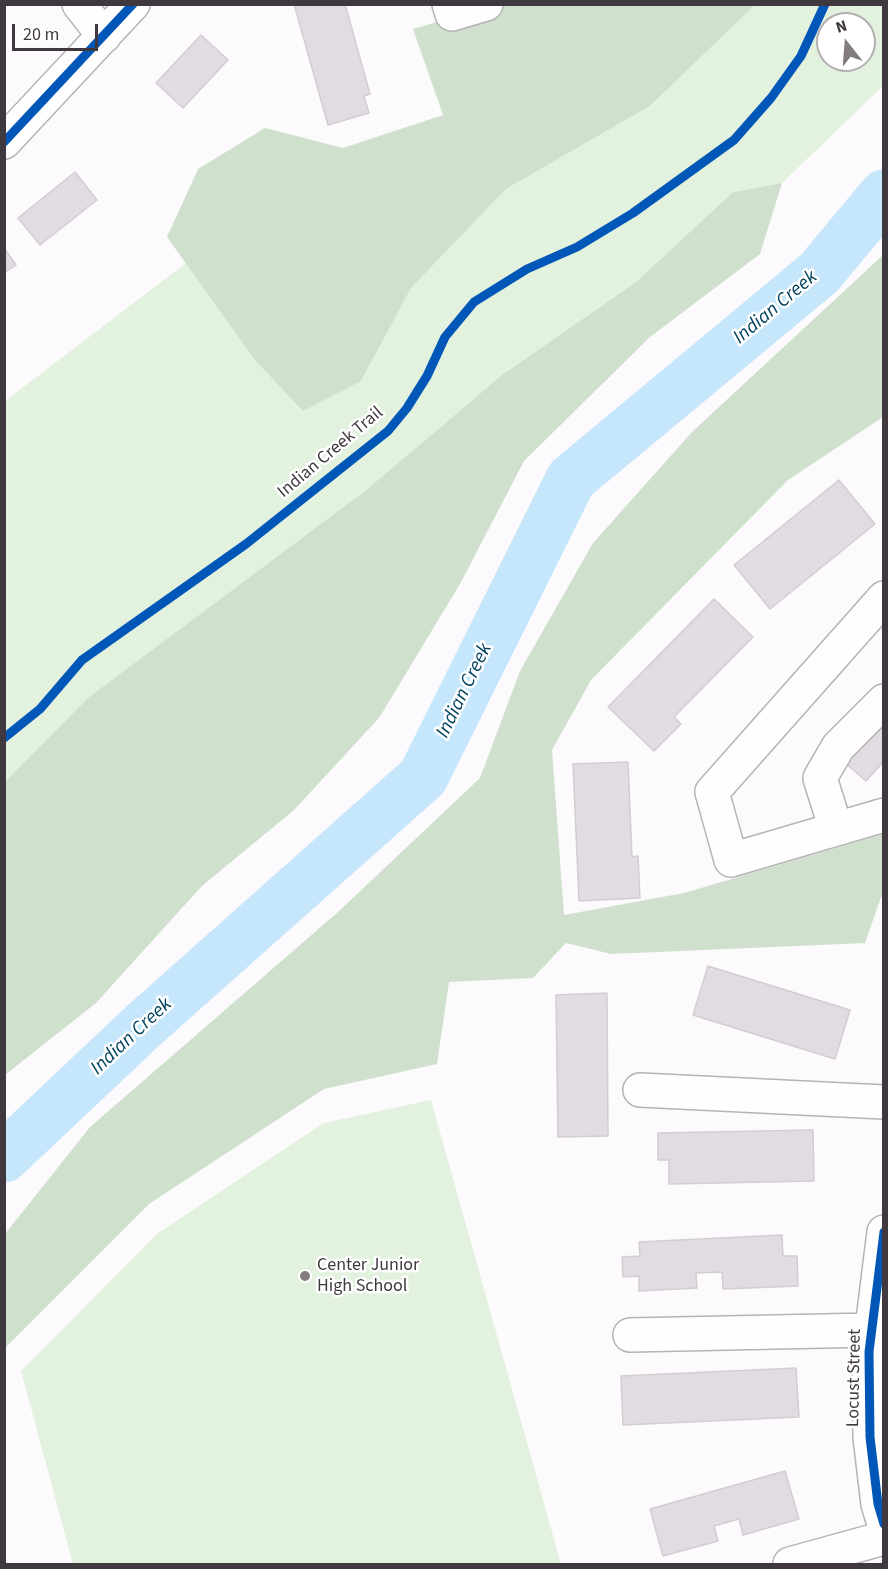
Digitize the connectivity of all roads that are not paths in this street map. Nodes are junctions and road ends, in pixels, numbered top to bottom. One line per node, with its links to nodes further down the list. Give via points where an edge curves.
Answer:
1 (79, 4): 5 (street)
2 (133, 4): 5 (street)
3 (449, 4): 4 (street, via 452,14)
4 (486, 4)
5 (104, 36): 6 (street)
6 (4, 142)
7 (884, 598): 10 (street, via 712,792 731,860)
8 (884, 701): 10 (street, via 838,747 820,778)
9 (884, 815): 10 (street)
10 (836, 829)
11 (640, 1090): 12 (street)
12 (884, 1102)
13 (884, 1232): 14 (street, Locust Street)
14 (872, 1330): 15 (street); 16 (street, Locust Street, via 869,1352)
15 (630, 1335)
16 (877, 1435): 17 (street, Locust Street, via 878,1504)
17 (884, 1524)
18 (884, 1538): 19 (street)
19 (790, 1564)

